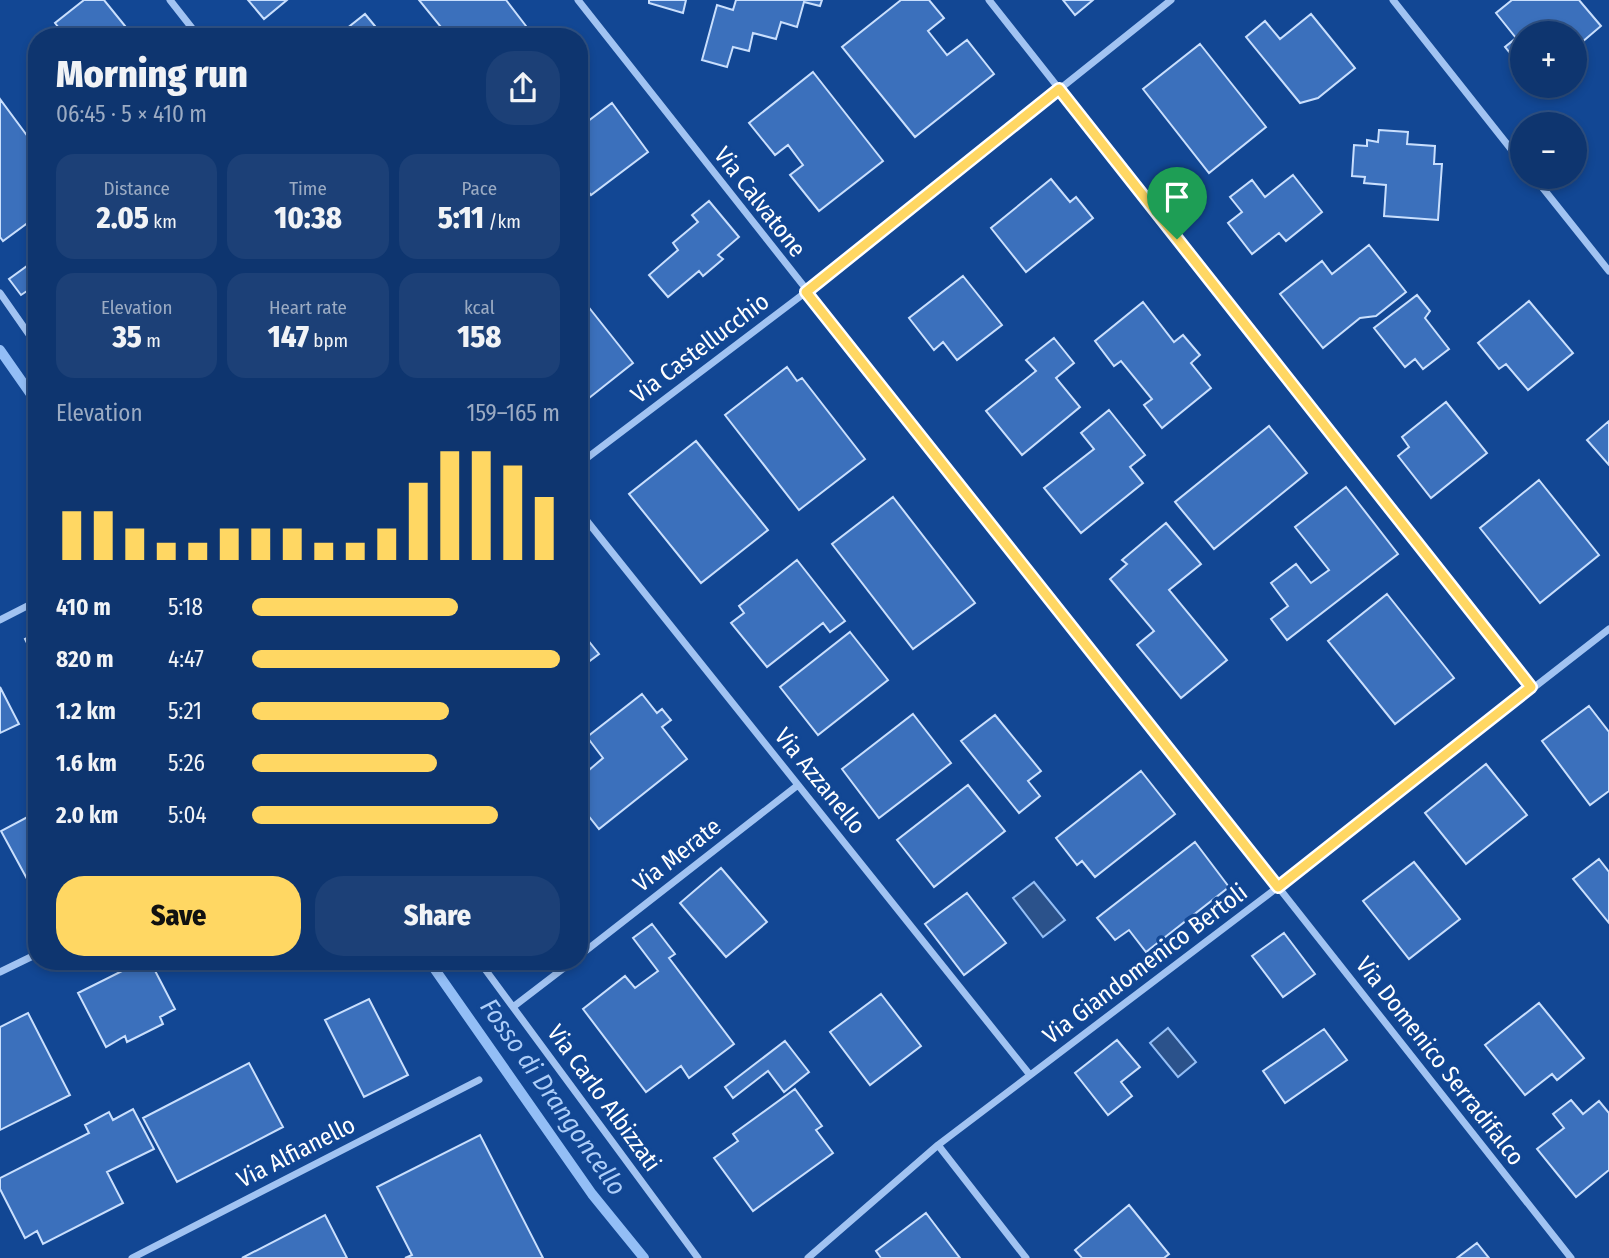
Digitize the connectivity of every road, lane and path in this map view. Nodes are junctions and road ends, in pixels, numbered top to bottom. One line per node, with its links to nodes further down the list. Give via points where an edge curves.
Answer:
1 (170, 0): 6 (street)
2 (578, 0): 11 (street, Via Calvatone)
3 (989, 0): 7 (street)
4 (1171, 0): 7 (street, Via Castellucchio)
5 (1394, 0): 8 (street)
6 (192, 28)
7 (1059, 89): 11 (street, Via Castellucchio); 19 (street)
8 (1510, 148)
9 (1544, 189): 10 (street)
10 (1609, 271)
11 (806, 292): 14 (street, Via Castellucchio); 21 (street, Via Calvatone)
12 (0, 293): 13 (street)
13 (28, 333)
14 (588, 457)
15 (588, 522): 20 (street, Via Azzanello)
16 (28, 606): 17 (street)
17 (0, 620)
18 (1609, 629): 19 (street, Via Giandomenico Bertoli)
19 (1531, 687): 21 (street, Via Giandomenico Bertoli)
20 (798, 785): 22 (street, Via Merate); 28 (street, Via Azzanello)
21 (1278, 887): 28 (street, Via Giandomenico Bertoli); 35 (street, Via Domenico Serradifalco)
22 (588, 949)
23 (28, 958): 26 (street)
24 (485, 970): 27 (street, Via Carlo Albizzati)
25 (560, 970): 27 (street)
26 (0, 972)
27 (513, 1007): 32 (street, Via Carlo Albizzati)
28 (1030, 1075): 30 (street, Via Giandomenico Bertoli)
29 (479, 1080): 31 (street, Via Alfianello)
30 (938, 1145): 33 (street, Via Giandomenico Bertoli); 34 (street)
31 (132, 1258)
32 (698, 1258)
33 (808, 1258)
34 (1027, 1258)
35 (1571, 1258)

